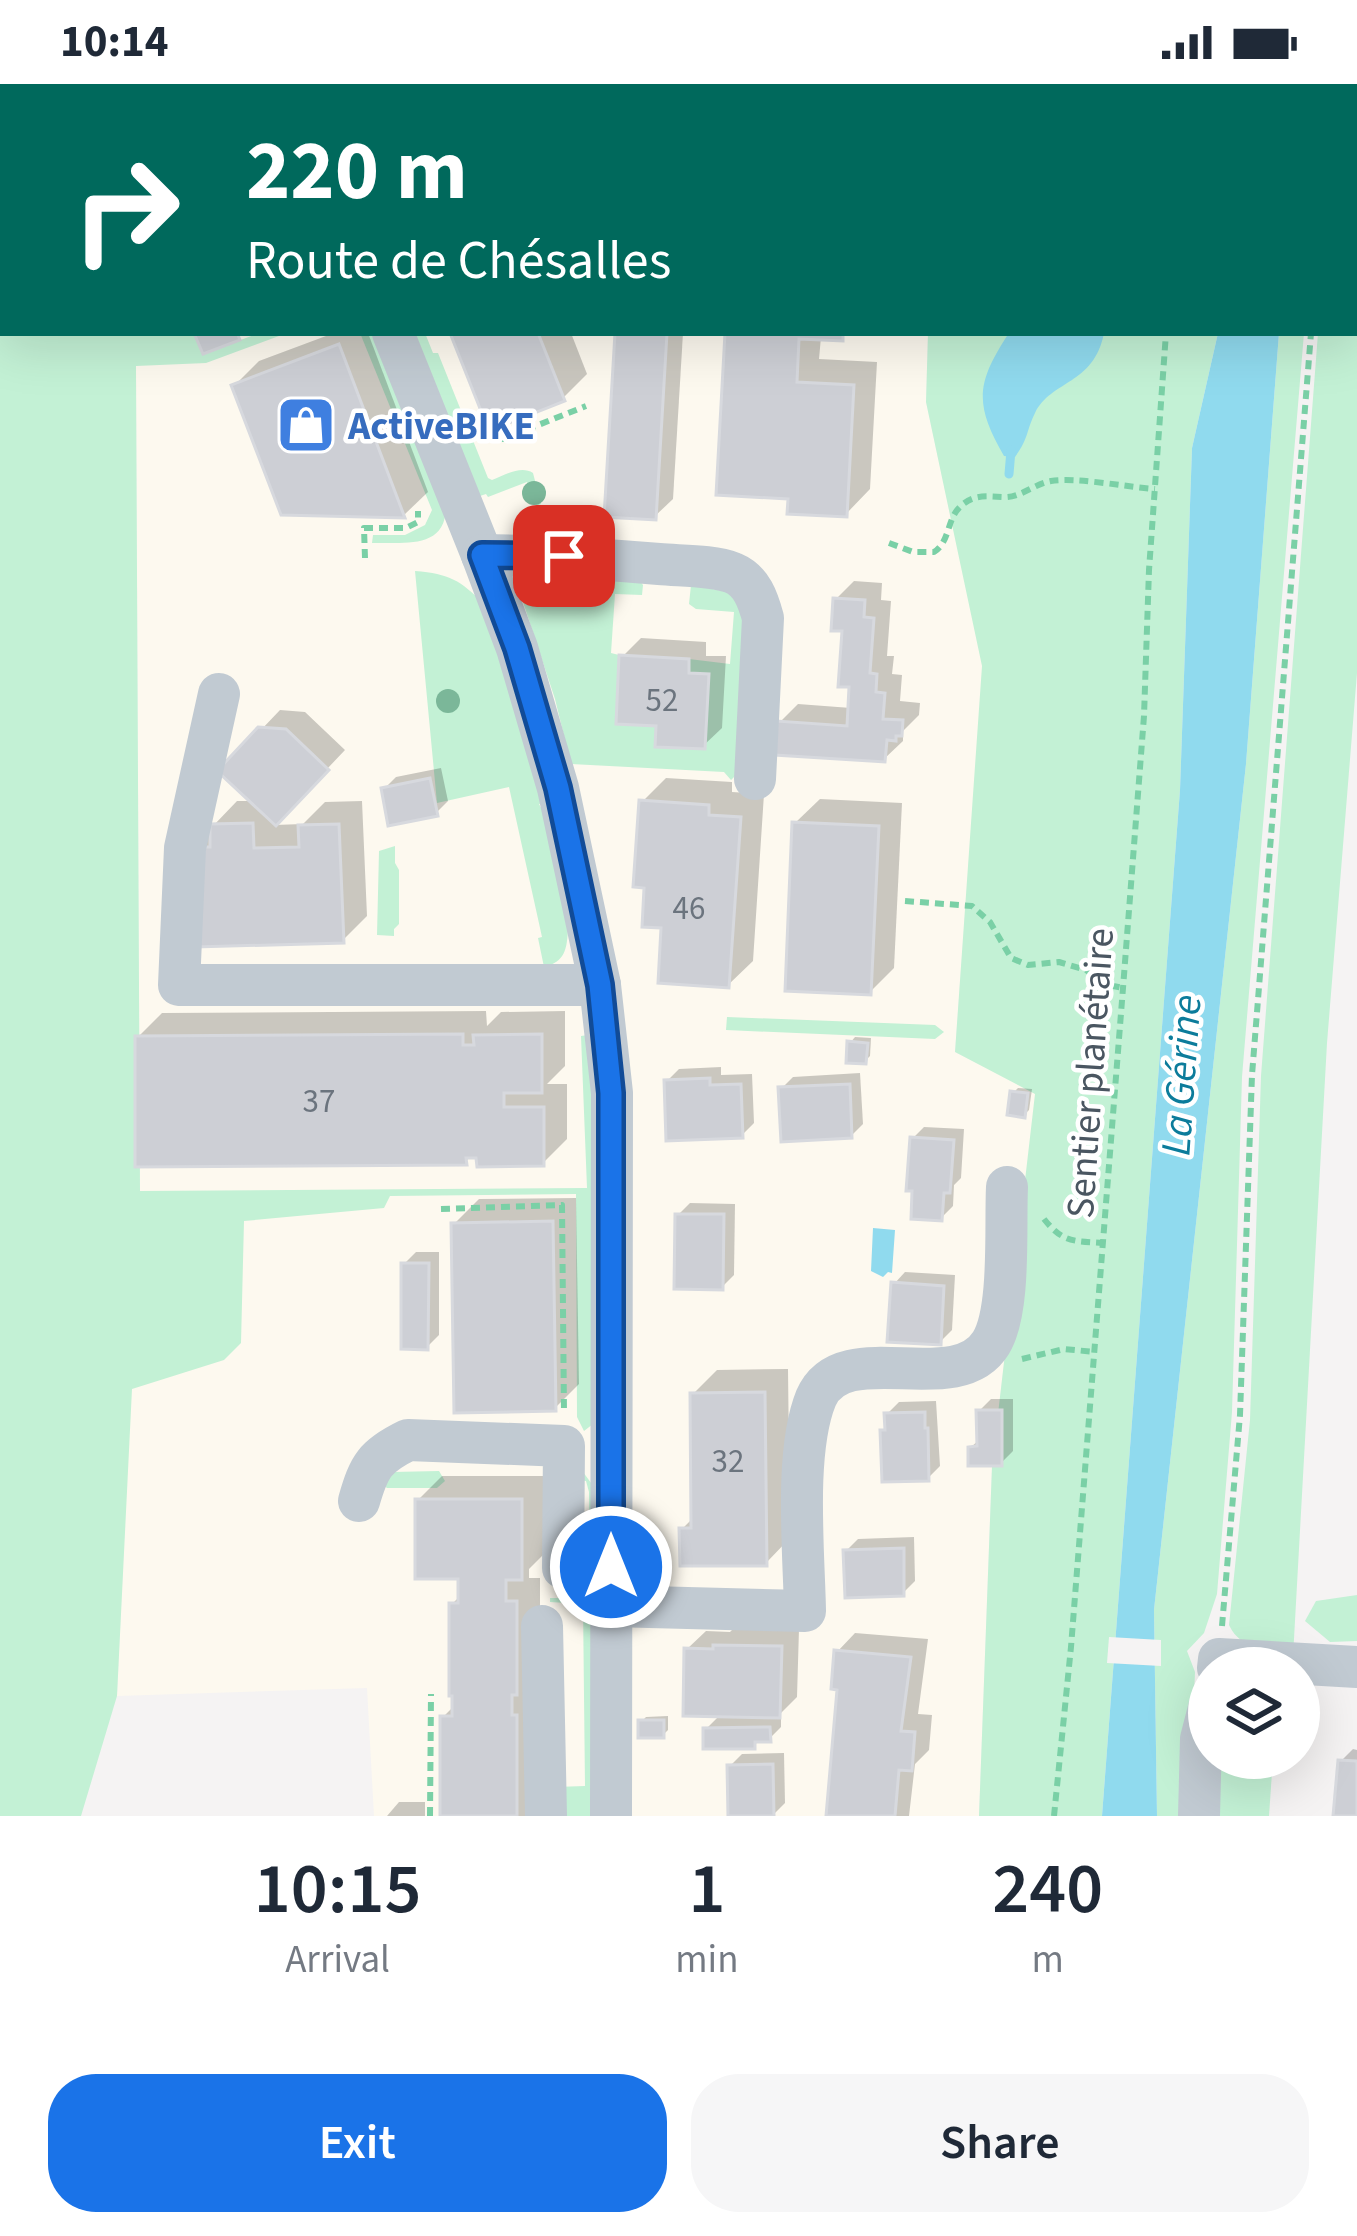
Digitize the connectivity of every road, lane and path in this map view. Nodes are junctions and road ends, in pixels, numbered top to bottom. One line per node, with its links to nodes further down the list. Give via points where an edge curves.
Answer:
1 (394, 336): 9 (street)
2 (1166, 336): 6 (path, Sentier planétaire)
3 (1311, 336): 27 (path, via 1252,1075 1240,1414)
4 (586, 406): 5 (path, via 503,439 482,438)
5 (477, 426)
6 (1155, 489): 8 (path, via 1057,480 967,501 934,552); 15 (path, Sentier planétaire)
7 (418, 511): 10 (path, via 418,522 406,528 364,528)
8 (890, 543)
9 (482, 555): 12 (street, via 674,565 747,581 763,618); 14 (street, via 558,788)
10 (365, 558)
11 (219, 694): 14 (street, via 185,848 179,985)
12 (755, 779)
13 (905, 902): 15 (path, via 968,904 1011,958 1059,962)
14 (600, 985): 22 (street, via 611,1093)
15 (1123, 988): 18 (path, Sentier planétaire)
16 (1007, 1187): 18 (path, via 1032,1196 1056,1235); 20 (street, via 1004,1289 990,1344)
17 (441, 1208): 21 (path, via 562,1205)
18 (1103, 1243): 19 (path, Sentier planétaire)
19 (1095, 1352): 20 (path); 35 (path, Sentier planétaire)
20 (977, 1358): 25 (street, via 955,1367 856,1370 836,1375 817,1396 802,1495 805,1611)
21 (564, 1446): 22 (street); 23 (street, via 408,1440 369,1469); 24 (street)
22 (611, 1448): 25 (street)
23 (359, 1501)
24 (563, 1568)
25 (611, 1606): 34 (street)
26 (542, 1626): 33 (street)
27 (1220, 1647)
28 (1320, 1666): 29 (street)
29 (1357, 1667)
30 (430, 1694): 32 (path)
31 (1200, 1779): 36 (street)
32 (430, 1816)
33 (546, 1816)
34 (611, 1816)
35 (1054, 1816)
36 (1199, 1816)

